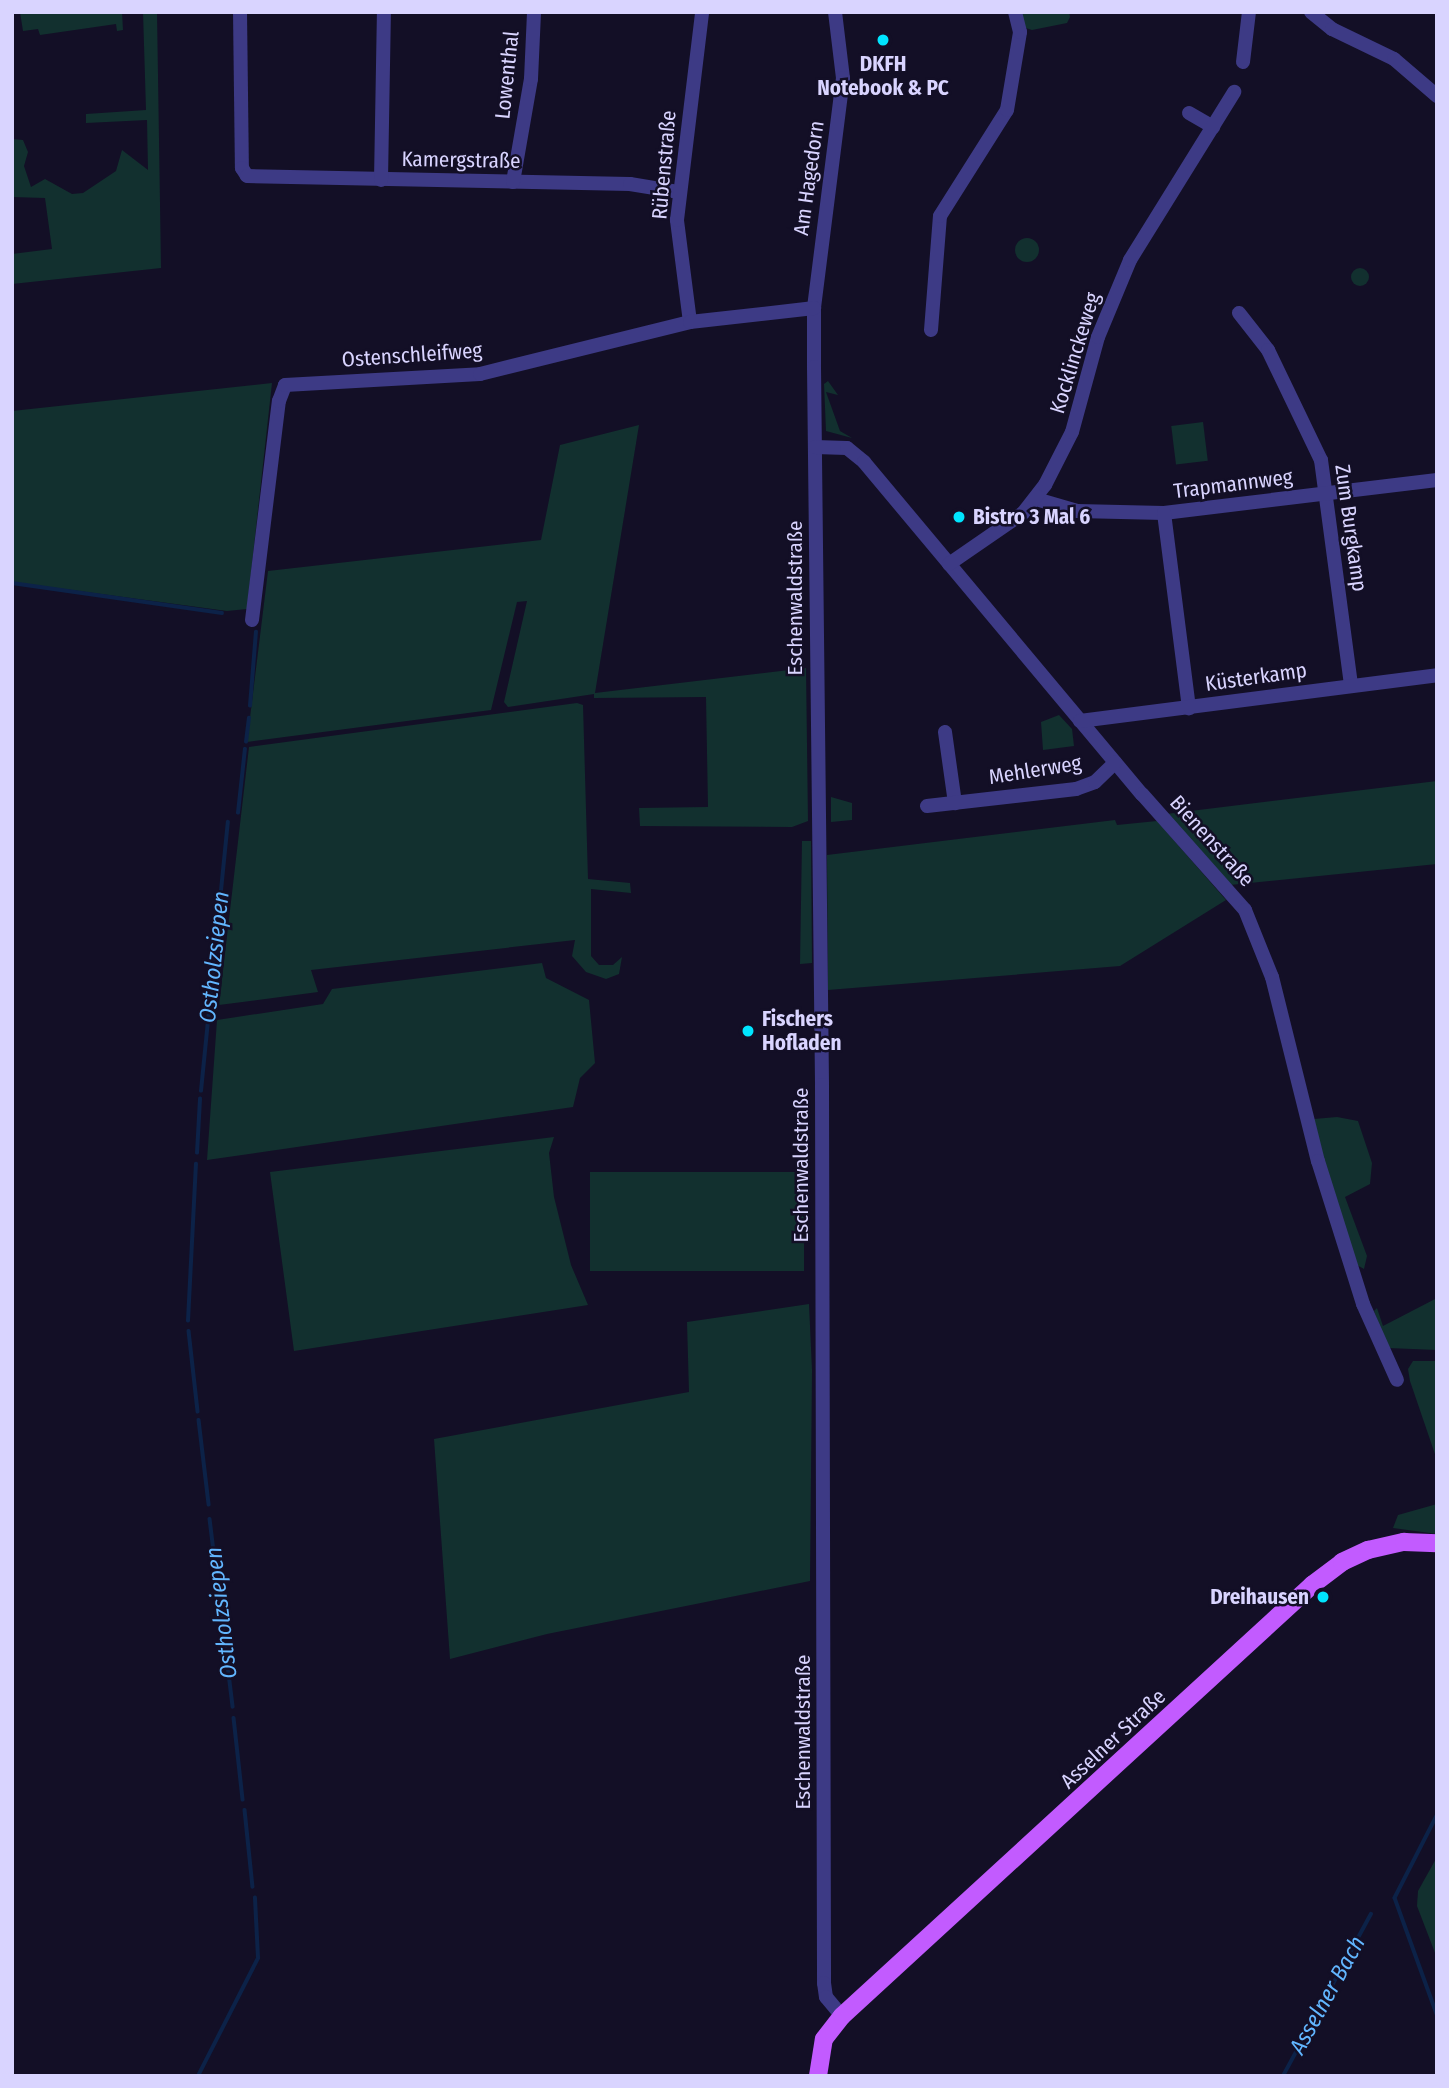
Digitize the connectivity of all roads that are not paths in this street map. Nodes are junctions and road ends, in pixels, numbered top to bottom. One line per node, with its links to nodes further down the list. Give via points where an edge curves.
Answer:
1 (240, 12): 14 (street, Kamergstraße, via 244,172 254,177)
2 (384, 12): 14 (street)
3 (534, 12): 15 (street, Lowenthal, via 531,79)
4 (702, 12): 16 (street, Rübenstraße)
5 (835, 12): 17 (street, Am Hagedorn, via 843,78)
6 (1015, 12): 20 (street, via 1020,32 1007,110 940,216)
7 (1249, 12): 9 (street)
8 (1311, 12): 11 (street, via 1332,29 1394,59)
9 (1243, 62)
10 (1234, 92): 13 (street, Kocklinckeweg)
11 (1437, 96)
12 (1189, 113): 13 (street)
13 (1213, 127): 24 (street, Kocklinckeweg, via 1130,260 1098,337 1072,432)
14 (381, 180): 15 (street, Kamergstraße)
15 (513, 182): 16 (street, Kamergstraße, via 630,184)
16 (680, 192): 19 (street, Rübenstraße, via 677,220)
17 (814, 308): 19 (street, Ostenschleifweg); 21 (street, Eschenwaldstraße)
18 (1239, 313): 23 (street, Zum Burgkamp, via 1268,350 1321,460)
19 (690, 322): 27 (street, Ostenschleifweg, via 480,373 285,385 279,401)
20 (931, 330)
21 (816, 447): 26 (street, Bienenstraße, via 855,453); 38 (street, Eschenwaldstraße, via 826,1997)
22 (1437, 480): 23 (street, Trapmannweg)
23 (1326, 494): 25 (street, Trapmannweg); 29 (street, Zum Burgkamp)
24 (1035, 499): 25 (street, Trapmannweg, via 1077,511); 26 (street, Kocklinckeweg, via 1006,526)
25 (1164, 513): 30 (street)
26 (949, 564): 31 (street, Bienenstraße)
27 (252, 620)
28 (1437, 675): 29 (street, Küsterkamp)
29 (1351, 686): 30 (street, Küsterkamp)
30 (1189, 708): 31 (street, Küsterkamp)
31 (1080, 721): 33 (street, Bienenstraße)
32 (945, 732): 34 (street)
33 (1115, 763): 34 (street, Mehlerweg, via 1095,782 1076,789); 36 (street, Bienenstraße, via 1251,921 1272,977 1318,1161 1363,1304)
34 (955, 803): 35 (street, Mehlerweg)
35 (927, 806)
36 (1397, 1380)
37 (1437, 1543): 38 (main road, Asselner Straße, via 1384,1545 1335,1566)
38 (842, 2016): 39 (main road, Asselner Straße, via 824,2039)
39 (818, 2076)

